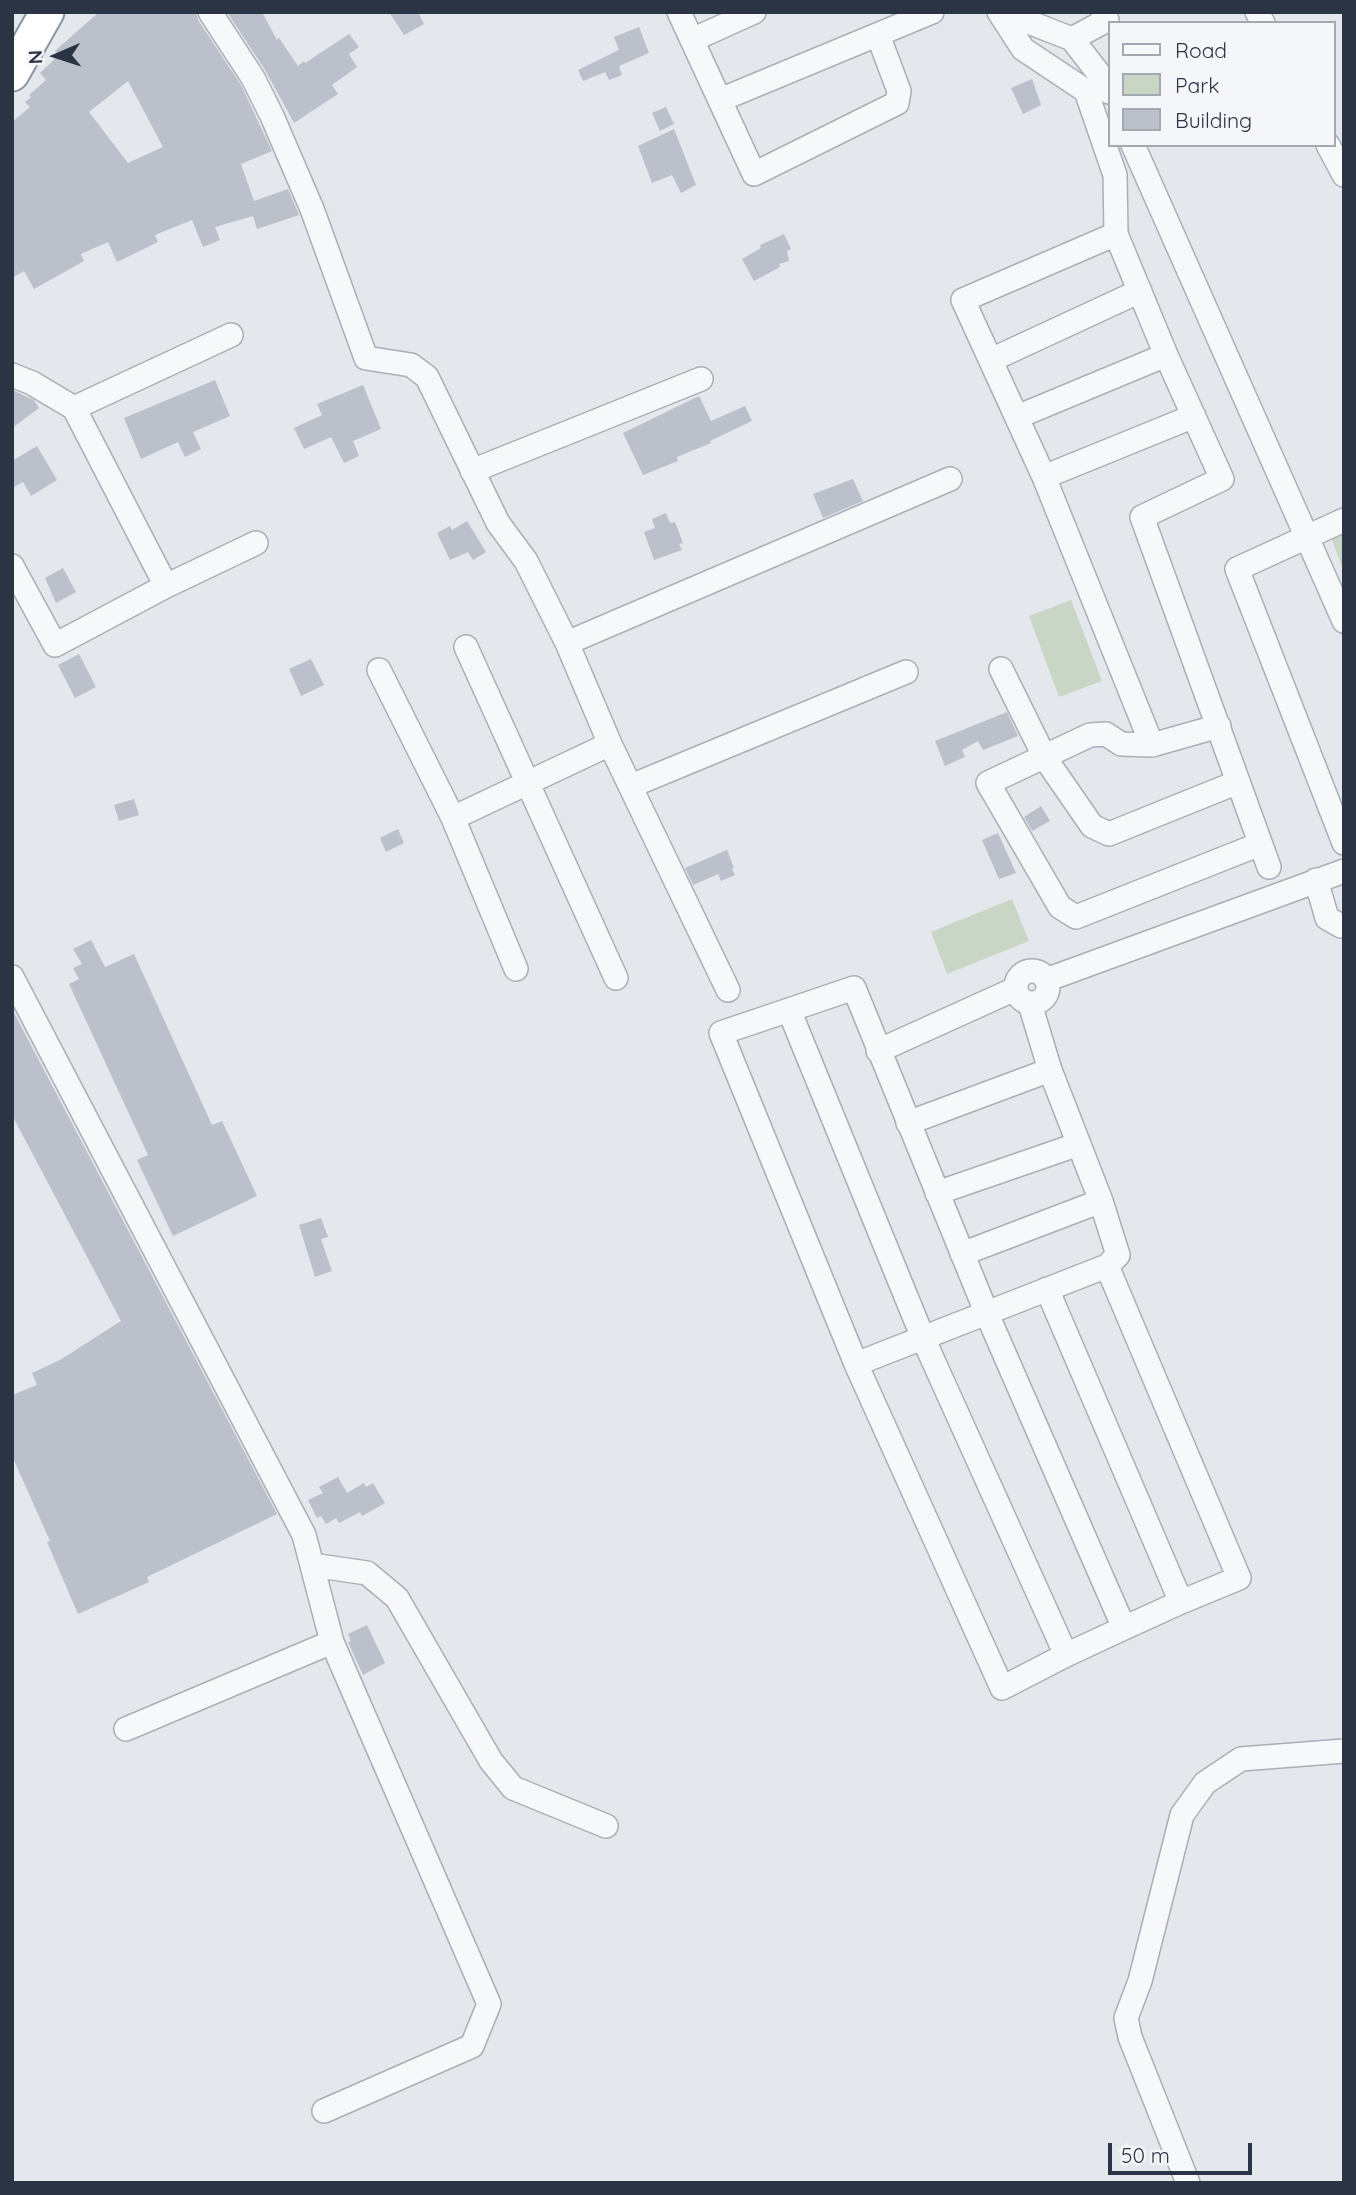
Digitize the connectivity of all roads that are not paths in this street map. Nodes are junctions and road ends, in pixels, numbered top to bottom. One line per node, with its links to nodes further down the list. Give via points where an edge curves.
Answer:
1 (47, 12): 11 (highway)
2 (210, 12): 27 (street, via 272,117 312,209 366,358 411,365 427,377)
3 (679, 12): 10 (street)
4 (754, 12): 10 (street)
5 (932, 12): 8 (street)
6 (1001, 12): 9 (street); 17 (street, via 1023,49 1086,91 1115,175)
7 (1103, 12): 9 (street, via 1107,20)
8 (878, 35): 13 (street); 13 (street, via 900,91 897,103 754,174)
9 (1072, 39): 12 (street)
10 (692, 40): 13 (street)
11 (12, 74)
12 (1108, 90)
13 (720, 100)
14 (1134, 147): 31 (street)
15 (1329, 147): 16 (street)
16 (1344, 175)
17 (1116, 234): 18 (street); 21 (street, via 963,300)
18 (1140, 291): 20 (street); 21 (street)
19 (231, 335): 24 (street)
20 (1166, 355): 25 (street); 26 (street)
21 (990, 360): 26 (street)
22 (12, 375): 24 (street)
23 (701, 379): 27 (street)
24 (74, 408): 34 (street)
25 (1194, 416): 28 (street); 41 (street, via 1222,479 1142,517)
26 (1017, 417): 28 (street)
27 (472, 471): 36 (street, via 498,523 526,561)
28 (1044, 477): 43 (street)
29 (950, 479): 36 (street)
30 (1344, 520): 31 (street)
31 (1308, 538): 35 (street); 49 (street, via 1237,569)
32 (256, 542): 34 (street)
33 (12, 566): 34 (street, via 55,645)
34 (166, 586)
35 (1344, 621)
36 (567, 643): 42 (street)
37 (466, 647): 46 (street)
38 (379, 670): 48 (street)
39 (1001, 670): 44 (street)
40 (906, 672): 47 (street)
41 (1219, 726): 43 (street); 45 (street)
42 (610, 744): 46 (street); 47 (street)
43 (1152, 745): 44 (street, via 1121,744 1106,734 1090,735)
44 (1045, 758): 45 (street, via 1092,826 1109,834); 50 (street, via 988,783 1060,907 1076,917)
45 (1238, 782): 50 (street)
46 (527, 783): 48 (street); 57 (street)
47 (631, 786): 58 (street)
48 (453, 818): 55 (street)
49 (1344, 843)
50 (1260, 844): 51 (street)
51 (1269, 867)
52 (1344, 871): 53 (street)
53 (1316, 880): 54 (street, via 1327,918); 59 (street, via 1046,980 1038,972 1027,971 1018,978)
54 (1344, 925)
55 (516, 970)
56 (12, 977): 73 (street, via 304,1535)
57 (616, 978)
58 (727, 989)
59 (1023, 996): 61 (street); 62 (street)
60 (789, 1010): 61 (street, via 854,988); 71 (street); 72 (street, via 721,1033)
61 (878, 1051): 63 (street)
62 (1050, 1070): 63 (street); 64 (street)
63 (908, 1123): 65 (street)
64 (1079, 1144): 65 (street); 66 (street)
65 (937, 1193): 67 (street)
66 (1101, 1201): 67 (street); 68 (street, via 1118,1255)
67 (962, 1254): 70 (street)
68 (1107, 1266): 69 (street); 74 (street, via 1239,1578)
69 (1046, 1289): 70 (street); 74 (street)
70 (987, 1314): 71 (street); 75 (street)
71 (923, 1338): 72 (street); 77 (street)
72 (856, 1364): 77 (street, via 1002,1688)
73 (312, 1565): 76 (street); 80 (street, via 367,1573 397,1598 491,1761 513,1788)
74 (1181, 1602): 75 (street)
75 (1124, 1628): 77 (street)
76 (332, 1642): 78 (street); 81 (street, via 489,2004 472,2046)
77 (1066, 1655)
78 (126, 1729)
79 (1344, 1751): 82 (street, via 1241,1759 1205,1783 1182,1815 1140,1981 1126,2018)
80 (606, 1826)
81 (324, 2111)
82 (1188, 2183)

